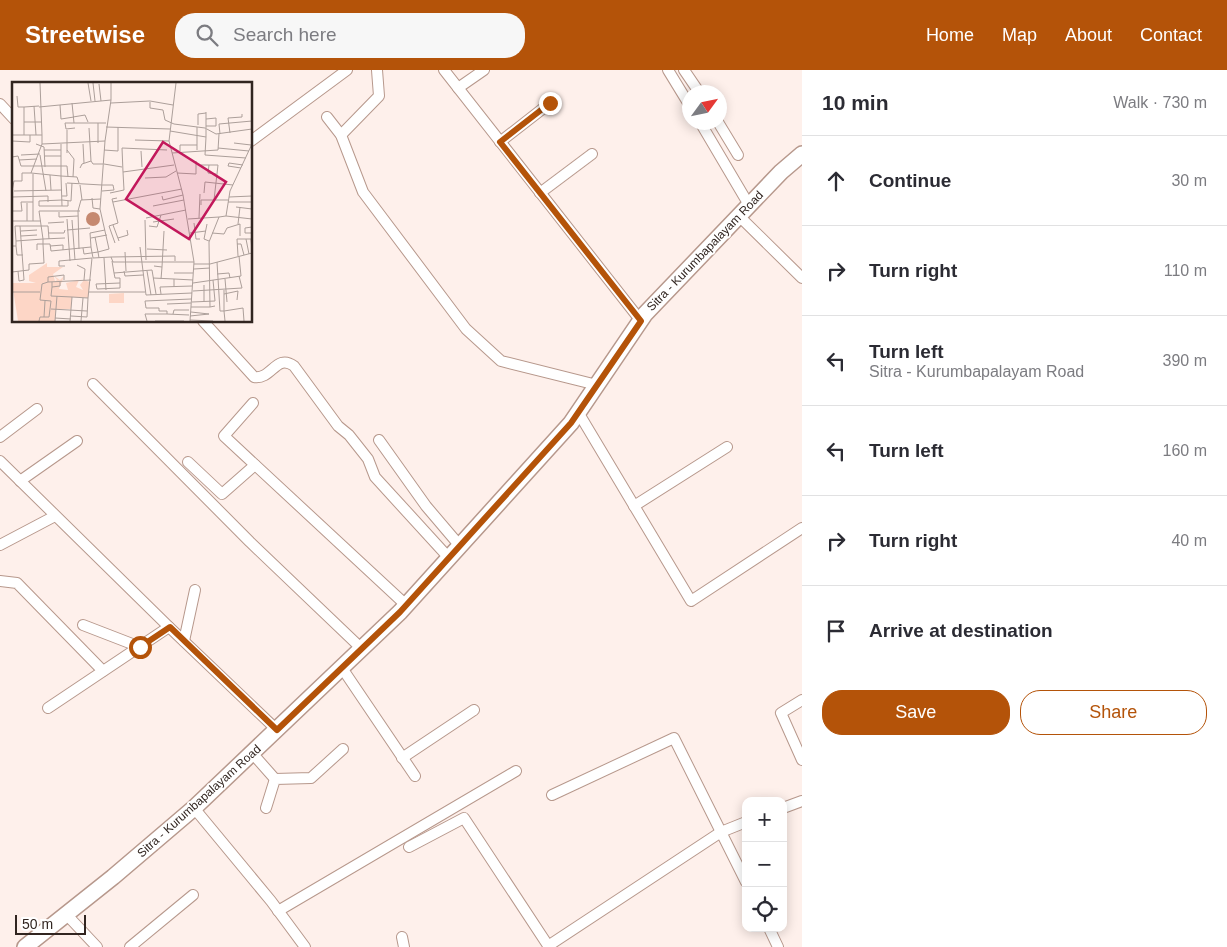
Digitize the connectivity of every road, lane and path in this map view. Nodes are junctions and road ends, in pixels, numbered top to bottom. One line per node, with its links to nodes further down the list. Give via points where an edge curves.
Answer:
1 (347, 70): 17 (street)
2 (377, 70): 16 (street, via 379,96)
3 (444, 70): 8 (street)
4 (484, 70): 8 (street)
5 (668, 70): 9 (street)
6 (684, 70): 7 (street)
7 (694, 85)
8 (458, 88): 18 (street)
9 (682, 93)
10 (550, 103): 18 (street)
11 (0, 104): 12 (street)
12 (12, 117)
13 (327, 117): 16 (street)
14 (705, 130): 23 (street)
15 (723, 130): 20 (street)
16 (342, 135): 29 (street, via 364,192 466,329 501,361)
17 (252, 140)
18 (500, 142): 22 (street)
19 (592, 154): 22 (street)
20 (738, 154)
21 (802, 154): 23 (main road, Sitra - Kurumbapalayam Road)
22 (540, 193): 26 (street)
23 (749, 205): 24 (main road, Sitra - Kurumbapalayam Road)
24 (738, 216): 25 (street); 26 (main road, Sitra - Kurumbapalayam Road)
25 (802, 278)
26 (641, 321): 29 (main road, Sitra - Kurumbapalayam Road)
27 (204, 322): 46 (street, via 254,377 265,376 282,362 294,366 338,426 368,460 375,477)
28 (94, 384): 54 (street, via 250,542)
29 (597, 385): 32 (main road, Sitra - Kurumbapalayam Road)
30 (253, 403): 39 (street, via 224,436)
31 (37, 409): 33 (street)
32 (578, 412): 41 (street); 45 (main road, Sitra - Kurumbapalayam Road)
33 (0, 437)
34 (77, 440): 40 (street)
35 (379, 440): 45 (street, via 426,506)
36 (727, 447): 41 (street)
37 (0, 461): 40 (street)
38 (188, 462): 39 (street, via 222,494)
39 (255, 465): 49 (street)
40 (20, 481): 42 (street)
41 (634, 506): 43 (street, via 691,601)
42 (56, 516): 44 (street); 51 (street)
43 (802, 528)
44 (0, 545)
45 (460, 546): 46 (main road, Sitra - Kurumbapalayam Road)
46 (449, 558): 49 (main road, Sitra - Kurumbapalayam Road)
47 (0, 581): 56 (street, via 17,583)
48 (195, 590): 52 (street)
49 (406, 605): 54 (main road, Sitra - Kurumbapalayam Road)
50 (83, 625): 53 (street)
51 (170, 627): 52 (street); 53 (street)
52 (184, 640): 60 (street)
53 (140, 647): 56 (street)
54 (362, 649): 55 (main road, Sitra - Kurumbapalayam Road)
55 (342, 668): 60 (main road, Sitra - Kurumbapalayam Road); 63 (street)
56 (103, 671): 58 (street)
57 (802, 700): 64 (street, via 781,713)
58 (48, 708)
59 (474, 710): 63 (street)
60 (277, 730): 62 (main road, Sitra - Kurumbapalayam Road)
61 (343, 749): 67 (street, via 312,778)
62 (252, 753): 67 (street); 71 (main road, Sitra - Kurumbapalayam Road)
63 (402, 758): 66 (street)
64 (802, 760)
65 (516, 771): 78 (street)
66 (414, 776)
67 (275, 779): 72 (street)
68 (552, 795): 74 (street, via 674,738)
69 (802, 801): 70 (street)
70 (787, 807)
71 (194, 808): 78 (street); 79 (main road, Sitra - Kurumbapalayam Road)
72 (266, 808)
73 (742, 824): 74 (street)
74 (721, 832): 76 (street); 85 (street)
75 (409, 847): 85 (street, via 464,818)
76 (742, 874)
77 (193, 895): 83 (street)
78 (278, 911): 84 (street)
79 (66, 914): 81 (main road, Sitra - Kurumbapalayam Road); 82 (street)
80 (771, 932): 86 (street)
81 (25, 947)
82 (97, 947)
83 (130, 947)
84 (305, 947)
85 (548, 947)
86 (778, 947)

